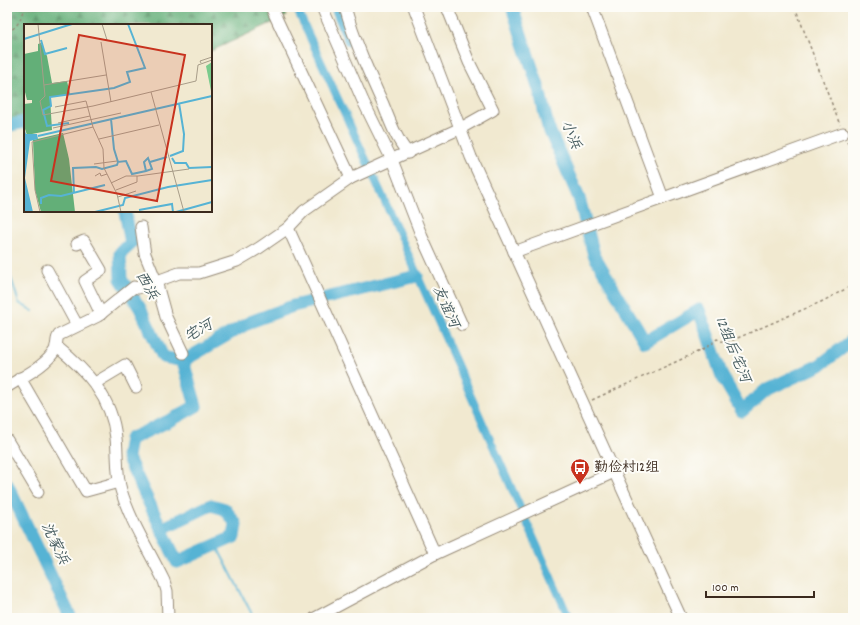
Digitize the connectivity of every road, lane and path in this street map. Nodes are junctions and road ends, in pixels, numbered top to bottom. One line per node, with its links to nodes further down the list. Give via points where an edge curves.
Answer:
1 (24, 7): 9 (path, via 21,20 13,30)
2 (271, 7): 15 (street)
3 (322, 7): 14 (street)
4 (345, 7): 12 (street, via 359,48 400,144)
5 (414, 7): 10 (street)
6 (447, 7): 10 (street, via 469,62 493,110)
7 (592, 7): 16 (street)
8 (795, 7): 11 (path)
9 (7, 32)
10 (461, 128): 12 (street); 20 (street)
11 (843, 133): 13 (path); 16 (street)
12 (408, 153): 14 (street)
13 (853, 154)
14 (390, 161): 15 (street); 26 (street)
15 (355, 176): 18 (street, via 304,211)
16 (663, 198): 20 (street)
17 (141, 227): 22 (street, via 145,254)
18 (288, 228): 22 (street, via 237,261 208,271 179,273); 38 (street)
19 (77, 244): 24 (street, via 84,241 101,270 85,281)
20 (514, 252): 33 (street)
21 (48, 270): 25 (street)
22 (156, 281): 24 (street, via 127,290); 28 (street, via 166,317)
23 (853, 285): 33 (path, via 823,301 726,342 717,339 704,349)
24 (101, 314): 25 (street)
25 (77, 325): 27 (street, via 58,335)
26 (462, 325)
27 (56, 346): 29 (street, via 49,358); 30 (street)
28 (182, 353)
29 (20, 378): 31 (street); 36 (street, via 86,491)
30 (95, 383): 32 (street, via 125,365); 36 (street, via 112,419 116,434)
31 (7, 387)
32 (136, 387)
33 (583, 404): 35 (street)
34 (7, 440): 37 (street)
35 (614, 472): 38 (street); 41 (street)
36 (119, 482): 39 (street, via 127,506 164,582)
37 (38, 492)
38 (435, 554): 40 (street)
39 (168, 618)
40 (315, 618)
41 (681, 618)

